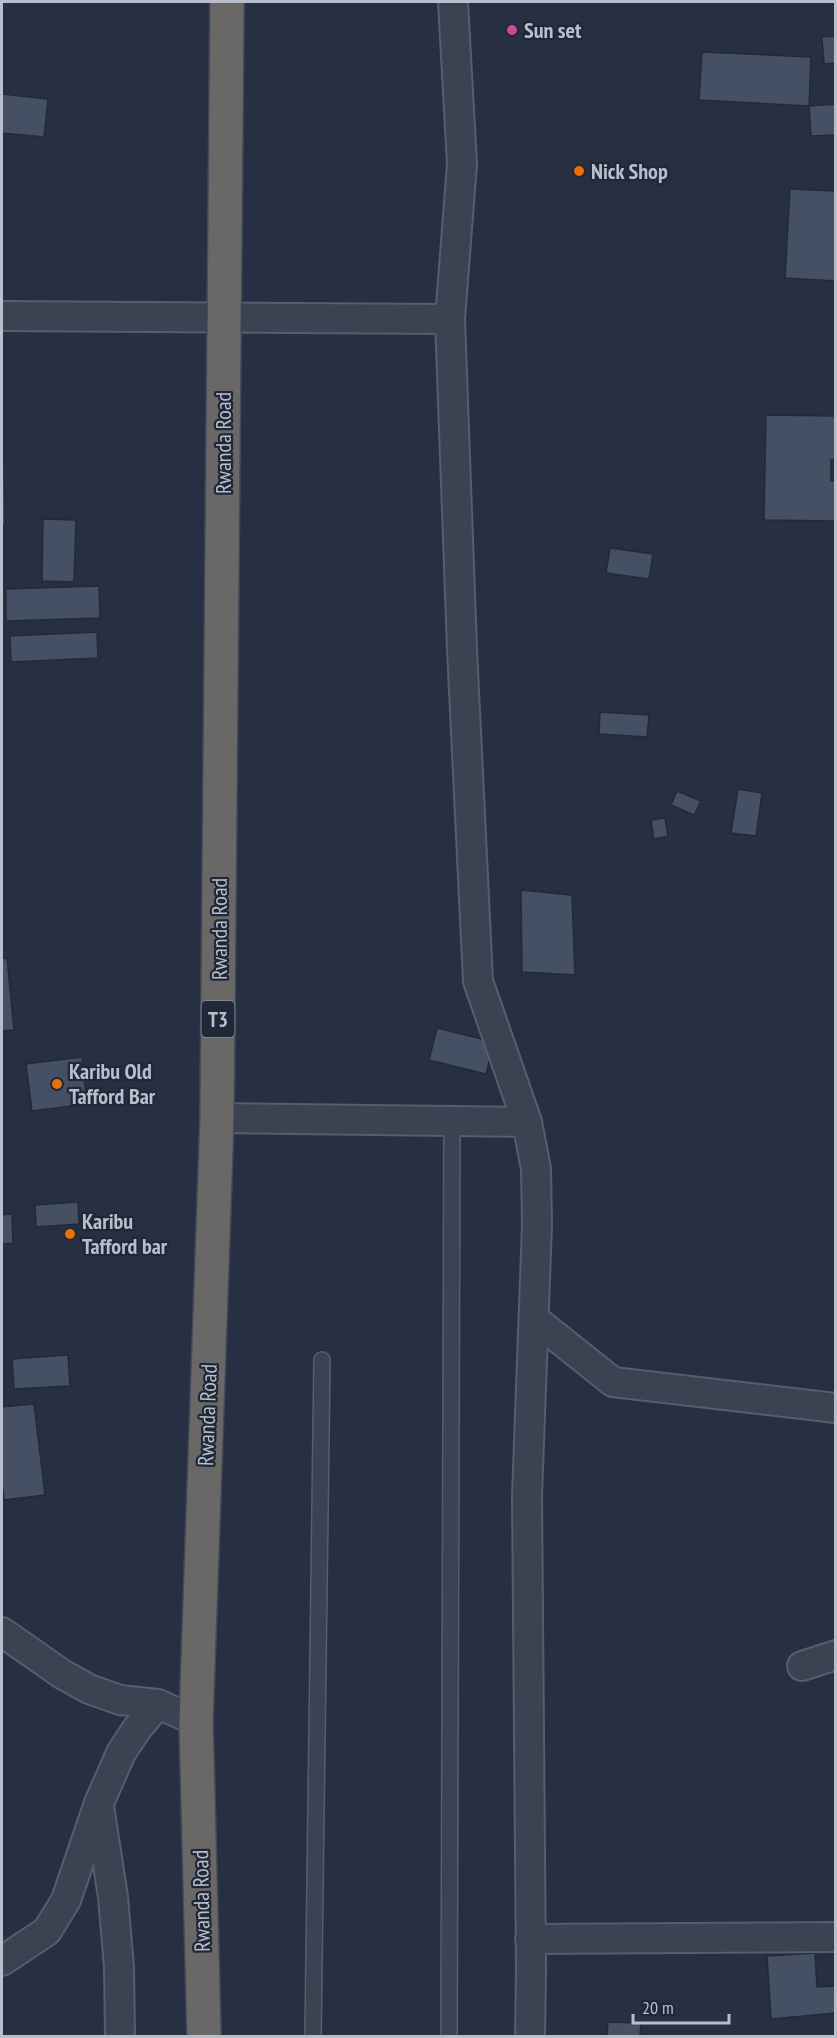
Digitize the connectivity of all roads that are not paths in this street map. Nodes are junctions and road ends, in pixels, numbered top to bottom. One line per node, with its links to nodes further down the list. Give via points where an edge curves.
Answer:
1 (227, 2): 4 (highway, Rwanda Road / T3)
2 (453, 2): 5 (street, via 462,164)
3 (2, 316): 4 (street)
4 (224, 319): 5 (street); 6 (highway, Rwanda Road / T3)
5 (450, 319): 8 (street, via 478,981)
6 (217, 1118): 7 (street); 16 (highway, Rwanda Road / T3)
7 (452, 1120): 8 (street); 24 (lane)
8 (527, 1122): 9 (street, via 536,1169)
9 (534, 1319): 11 (street, via 613,1382); 19 (street, via 527,1496)
10 (321, 1360): 23 (lane)
11 (836, 1408)
12 (2, 1632): 15 (street, via 89,1689 120,1700)
13 (836, 1655): 14 (street)
14 (802, 1666)
15 (158, 1704): 16 (street); 17 (street, via 121,1753)
16 (196, 1721): 22 (highway, Rwanda Road / T3)
17 (99, 1803): 20 (street, via 66,1900 47,1932); 21 (street, via 114,1908)
18 (836, 1937): 19 (street)
19 (530, 1939): 25 (street)
20 (2, 1961)
21 (120, 2037)
22 (204, 2037)
23 (313, 2037)
24 (449, 2037)
25 (530, 2037)

